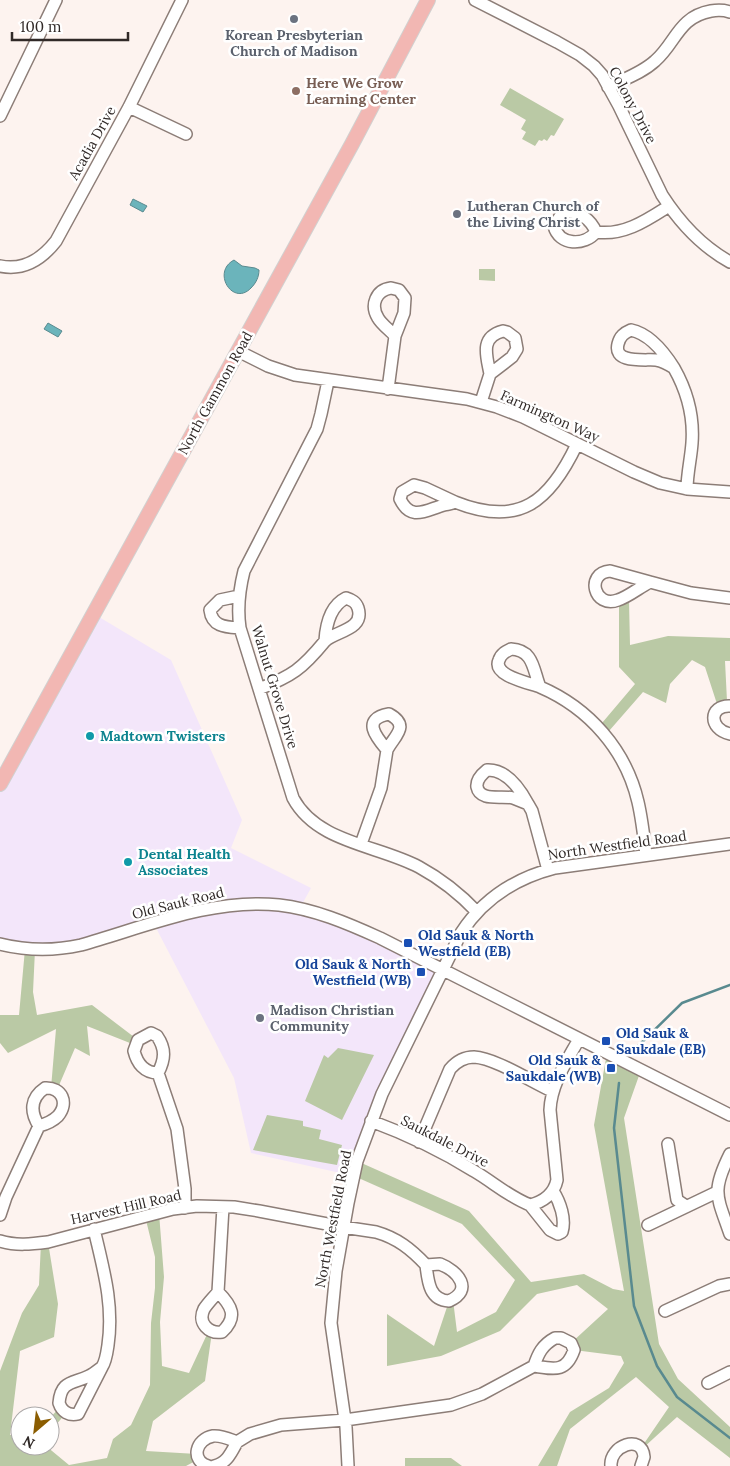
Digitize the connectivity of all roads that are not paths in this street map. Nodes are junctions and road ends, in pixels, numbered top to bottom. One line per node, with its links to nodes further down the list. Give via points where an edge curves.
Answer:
1 (56, 0): 8 (street)
2 (182, 0): 7 (street, Acadia Drive)
3 (428, 0): 15 (main road, North Gammon Road)
4 (475, 0): 6 (street, Colony Drive, via 580,55 602,75)
5 (730, 12): 6 (street, via 716,11 697,16 684,25 648,67)
6 (608, 87): 10 (street, Colony Drive)
7 (129, 107): 9 (street); 13 (street, Acadia Drive, via 49,250 29,264)
8 (0, 116)
9 (186, 134)
10 (669, 206): 11 (street, via 633,228); 12 (street, Colony Drive, via 703,244)
11 (596, 232)
12 (730, 262)
13 (0, 266)
14 (395, 336): 19 (street)
15 (238, 352): 18 (street, Farmington Way, via 295,376); 35 (main road, North Gammon Road)
16 (674, 368): 16 (street, via 661,350 642,333 631,330 621,336 617,348 624,356 636,361 657,360); 22 (street, via 686,392 692,419)
17 (490, 374): 20 (street)
18 (328, 381): 19 (street, Farmington Way); 26 (street, Walnut Grove Drive, via 317,429 253,551 244,571)
19 (388, 389): 20 (street, Farmington Way)
20 (481, 402): 21 (street, Farmington Way, via 523,417)
21 (577, 444): 22 (street, Farmington Way, via 651,480); 24 (street, via 553,485 522,509 491,513)
22 (686, 489): 23 (street, Farmington Way)
23 (730, 492)
24 (455, 502)
25 (650, 582): 27 (street, via 691,593)
26 (239, 596): 28 (street, Walnut Grove Drive); 28 (street, via 220,600 210,610 214,622 220,626)
27 (730, 598)
28 (240, 628): 31 (street, Walnut Grove Drive)
29 (325, 642): 31 (street, via 293,674)
30 (540, 687): 39 (street, via 577,707 614,746 638,800)
31 (259, 689): 37 (street, Walnut Grove Drive, via 297,806 324,830)
32 (730, 706): 33 (street, via 719,708 714,717 718,730)
33 (730, 734)
34 (387, 750): 37 (street, via 381,788)
35 (0, 784)
36 (528, 804): 40 (street)
37 (361, 844): 41 (street, Walnut Grove Drive, via 419,868 451,887)
38 (730, 844): 39 (street, North Westfield Road)
39 (646, 854): 40 (street, North Westfield Road)
40 (548, 870): 41 (street, North Westfield Road, via 511,885)
41 (477, 912): 43 (street, North Westfield Road, via 461,933)
42 (0, 944): 43 (street, Old Sauk Road, via 30,950 67,948 201,910 226,905 266,904 300,908 340,921)
43 (443, 970): 44 (street, Old Sauk Road, via 455,972); 48 (street, North Westfield Road)
44 (579, 1039): 46 (street); 47 (street, Old Sauk Road)
45 (158, 1073): 58 (street, via 177,1129)
46 (552, 1092): 50 (street, via 489,1061 464,1058 450,1069); 53 (street, via 550,1110 557,1180)
47 (730, 1116)
48 (370, 1121): 50 (street, Saukdale Drive); 61 (street, North Westfield Road, via 357,1161)
49 (40, 1126): 59 (street)
50 (419, 1142): 55 (street, Saukdale Drive)
51 (668, 1144): 56 (street, via 677,1200)
52 (730, 1154): 54 (street, via 720,1175)
53 (553, 1190): 55 (street, via 544,1199); 55 (street, via 563,1216 562,1232 558,1234 550,1230)
54 (717, 1192): 56 (street); 63 (street)
55 (530, 1205)
56 (686, 1206): 60 (street)
57 (223, 1207): 58 (street, Harvest Hill Road); 61 (street, Harvest Hill Road); 67 (street)
58 (185, 1208): 62 (street, Harvest Hill Road)
59 (0, 1215)
60 (648, 1225)
61 (344, 1227): 65 (street, Harvest Hill Road, via 388,1236 405,1245); 73 (street, North Westfield Road, via 331,1323)
62 (94, 1229): 64 (street, Harvest Hill Road, via 34,1244); 70 (street, via 106,1276 110,1311 110,1333)
63 (730, 1234)
64 (0, 1241)
65 (426, 1265)
66 (730, 1284): 68 (street)
67 (218, 1292)
68 (665, 1311)
69 (534, 1366): 73 (street, via 460,1402)
70 (102, 1367)
71 (730, 1372): 72 (street)
72 (708, 1382)
73 (345, 1420): 74 (street, via 280,1425 250,1434); 77 (street, North Westfield Road)
74 (237, 1442): 75 (street, via 223,1436 202,1441 197,1454); 76 (street, via 227,1459)
75 (208, 1466)
76 (214, 1466)
77 (348, 1466)
78 (611, 1466): 79 (street, via 615,1452 627,1444 635,1444 641,1448 644,1457)
79 (641, 1466)

